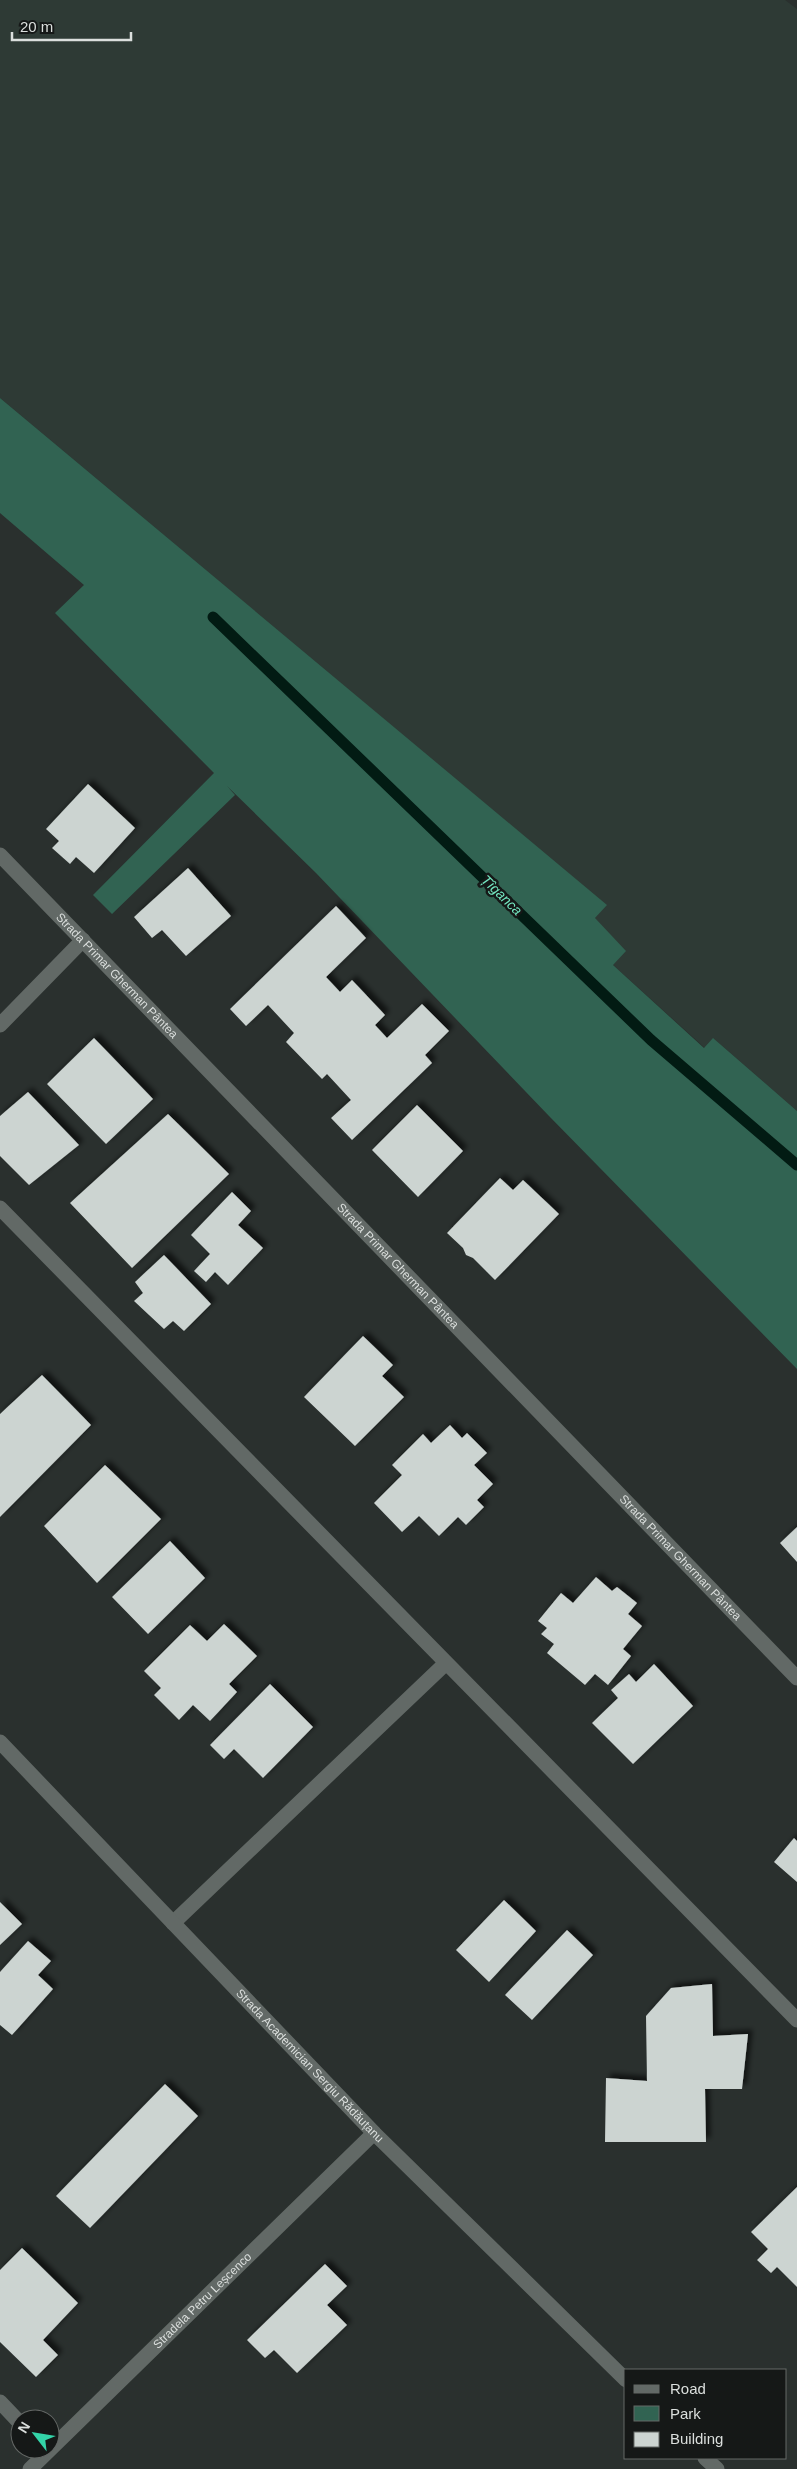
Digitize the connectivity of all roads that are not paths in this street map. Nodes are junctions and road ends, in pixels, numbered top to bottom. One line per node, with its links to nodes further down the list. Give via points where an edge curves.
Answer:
1 (0, 855): 2 (street, Strada Primar Gherman Pântea)
2 (83, 940): 3 (street); 6 (street, Strada Primar Gherman Pântea)
3 (0, 1025)
4 (0, 1208): 5 (street)
5 (446, 1663): 8 (street); 9 (street)
6 (797, 1678)
7 (0, 1742): 8 (street, Strada Academician Sergiu Rădăuțanu)
8 (173, 1923): 10 (street, Strada Academician Sergiu Rădăuțanu)
9 (797, 2020)
10 (374, 2133): 11 (street, Strada Academician Sergiu Rădăuțanu); 14 (street, Stradela Petru Leșcenco)
11 (624, 2378)
12 (0, 2402): 13 (street)
13 (10, 2412)
14 (60, 2438)
15 (39, 2459): 17 (street, Stradela Petru Leșcenco)
16 (706, 2459): 18 (street)
17 (30, 2469)
18 (716, 2469)

